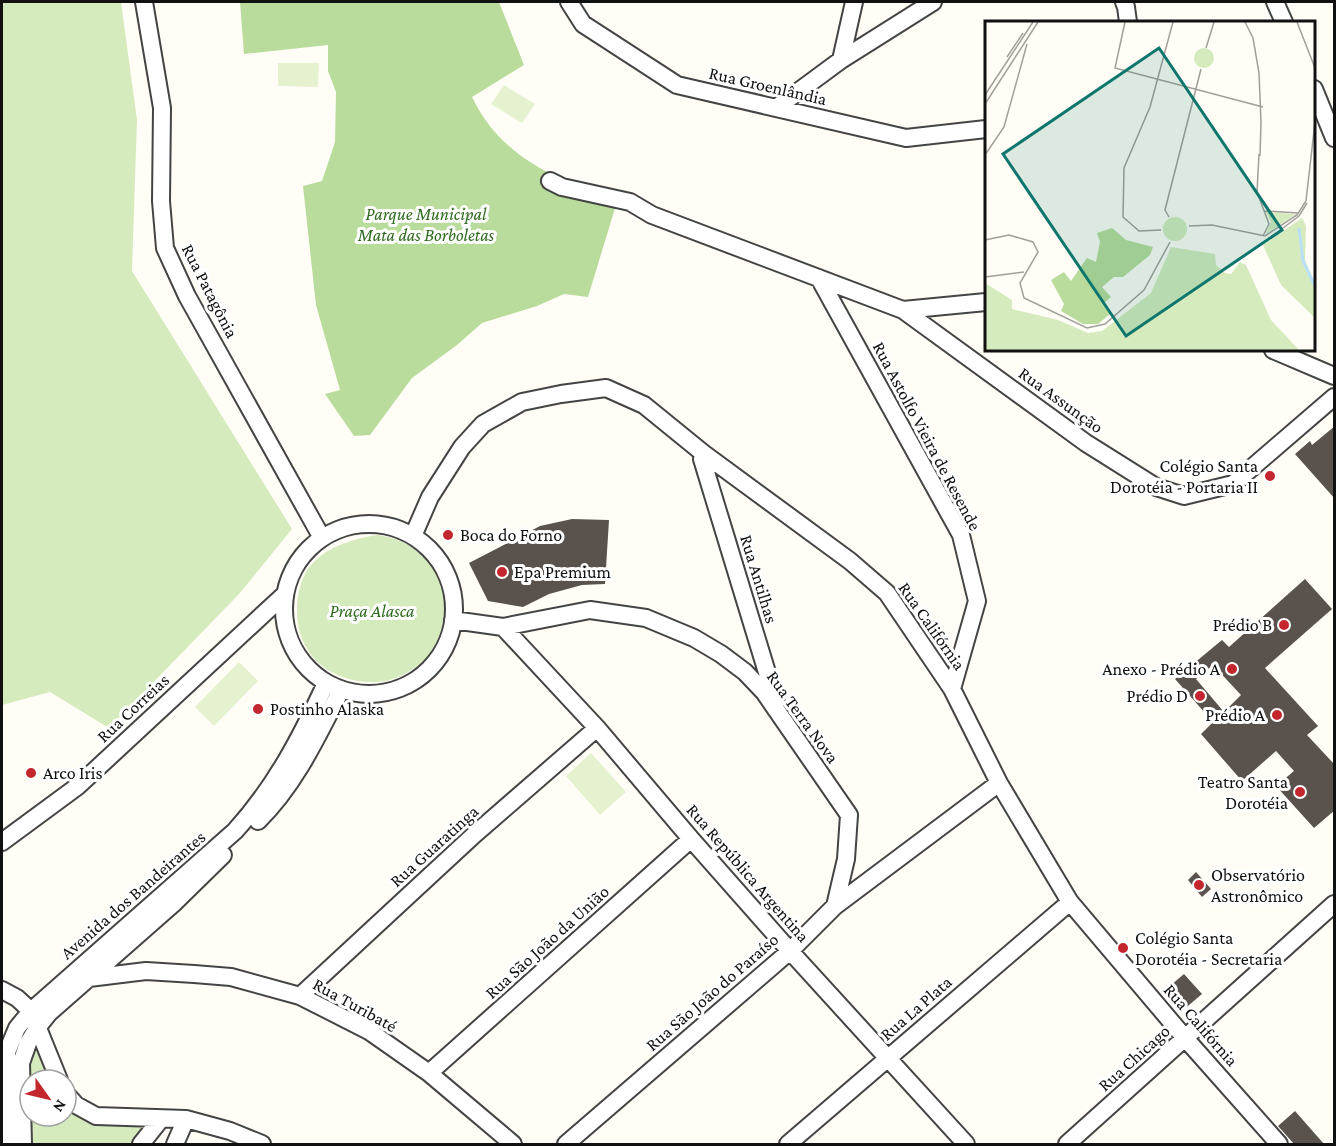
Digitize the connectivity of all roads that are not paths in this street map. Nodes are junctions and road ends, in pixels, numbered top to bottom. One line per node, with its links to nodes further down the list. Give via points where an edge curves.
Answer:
1 (144, 2): 23 (street, Rua Patagônia, via 162,108 160,201 165,248 187,296)
2 (569, 2): 11 (street, Rua Groenlândia, via 583,24 677,85)
3 (854, 2): 9 (street)
4 (933, 2): 9 (street)
5 (1124, 2): 7 (street)
6 (1275, 2): 8 (street)
7 (1128, 21)
8 (1284, 21)
9 (842, 60): 11 (street)
10 (1315, 92): 13 (street)
11 (776, 108): 12 (street, Rua Groenlândia, via 906,138)
12 (985, 129)
13 (1335, 138)
14 (550, 181): 15 (street, Rua Assunção, via 630,202 652,215)
15 (819, 278): 17 (street, Rua Assunção); 28 (street, Rua Astolfo Vieira de Resende, via 962,535 977,601)
16 (985, 302): 17 (street)
17 (903, 310): 20 (street, Rua Assunção, via 1112,460 1156,487 1184,496 1233,484)
18 (1275, 351): 19 (street)
19 (1335, 376)
20 (1335, 397)
21 (703, 453): 22 (street, Rua Califórnia, via 644,405 606,388 522,402 483,424 462,447 430,497); 28 (street, Rua Califórnia, via 850,561 887,593); 29 (street, Rua Antilhas)
22 (413, 536): 23 (street, via 391,526 368,523 344,527); 25 (street, via 432,552 446,572 452,588)
23 (322, 538): 24 (street, via 292,572)
24 (285, 594): 27 (street, via 288,637 298,657 310,672); 33 (street, Rua Correias, via 78,786)
25 (453, 620): 26 (street, Rua Terra Nova); 27 (street, via 446,644 433,665 413,682 390,692 366,694)
26 (502, 627): 29 (street, Rua Terra Nova, via 590,610 646,618 721,654 745,672); 30 (street, Rua República Argentina)
27 (333, 687): 37 (street, Avenida dos Bandeirantes, via 313,745 265,814); 43 (street, Avenida dos Bandeirantes, via 257,807 235,831)
28 (952, 689): 31 (street, Rua Califórnia)
29 (780, 716): 36 (street, Rua Terra Nova, via 849,815 846,859)
30 (597, 728): 32 (street, Rua República Argentina); 42 (street, Rua Guaratinga, via 475,834)
31 (999, 783): 34 (street, Rua Califórnia); 36 (street, Rua São João do Paraíso)
32 (691, 839): 38 (street, Rua República Argentina); 48 (street, Rua São João da União)
33 (2, 842)
34 (1070, 902): 45 (street, Rua Califórnia); 46 (street, Rua La Plata)
35 (1335, 904): 45 (street, Rua Chicago)
36 (836, 906): 38 (street, Rua São João do Paraíso)
37 (120, 951): 39 (street, via 130,966); 40 (street, Avenida dos Bandeirantes)
38 (790, 951): 46 (street, Rua República Argentina); 58 (street, Rua São João do Paraíso)
39 (146, 971): 40 (street, Rua Turibaté); 42 (street, Rua Turibaté, via 231,977)
40 (89, 978): 44 (street, Avenida dos Bandeirantes)
41 (2, 990): 43 (street)
42 (300, 996): 48 (street, Rua Turibaté, via 369,1031)
43 (31, 1011): 44 (street); 52 (street, Avenida dos Bandeirantes, via 17,1028 7,1053)
44 (37, 1028): 47 (street); 53 (street, Avenida dos Bandeirantes, via 21,1063)
45 (1185, 1038): 61 (street, Rua Chicago); 62 (street, Rua Califórnia)
46 (888, 1058): 59 (street, Rua La Plata); 60 (street, Rua República Argentina)
47 (54, 1068)
48 (429, 1073): 57 (street, Rua Turibaté)
49 (78, 1105): 50 (street, via 96,1116)
50 (161, 1119): 51 (street); 54 (street)
51 (186, 1119): 55 (street); 56 (street)
52 (7, 1144)
53 (23, 1144)
54 (141, 1144)
55 (175, 1144)
56 (262, 1144)
57 (513, 1144)
58 (566, 1144)
59 (788, 1144)
60 (966, 1144)
61 (1067, 1144)
62 (1279, 1144)

